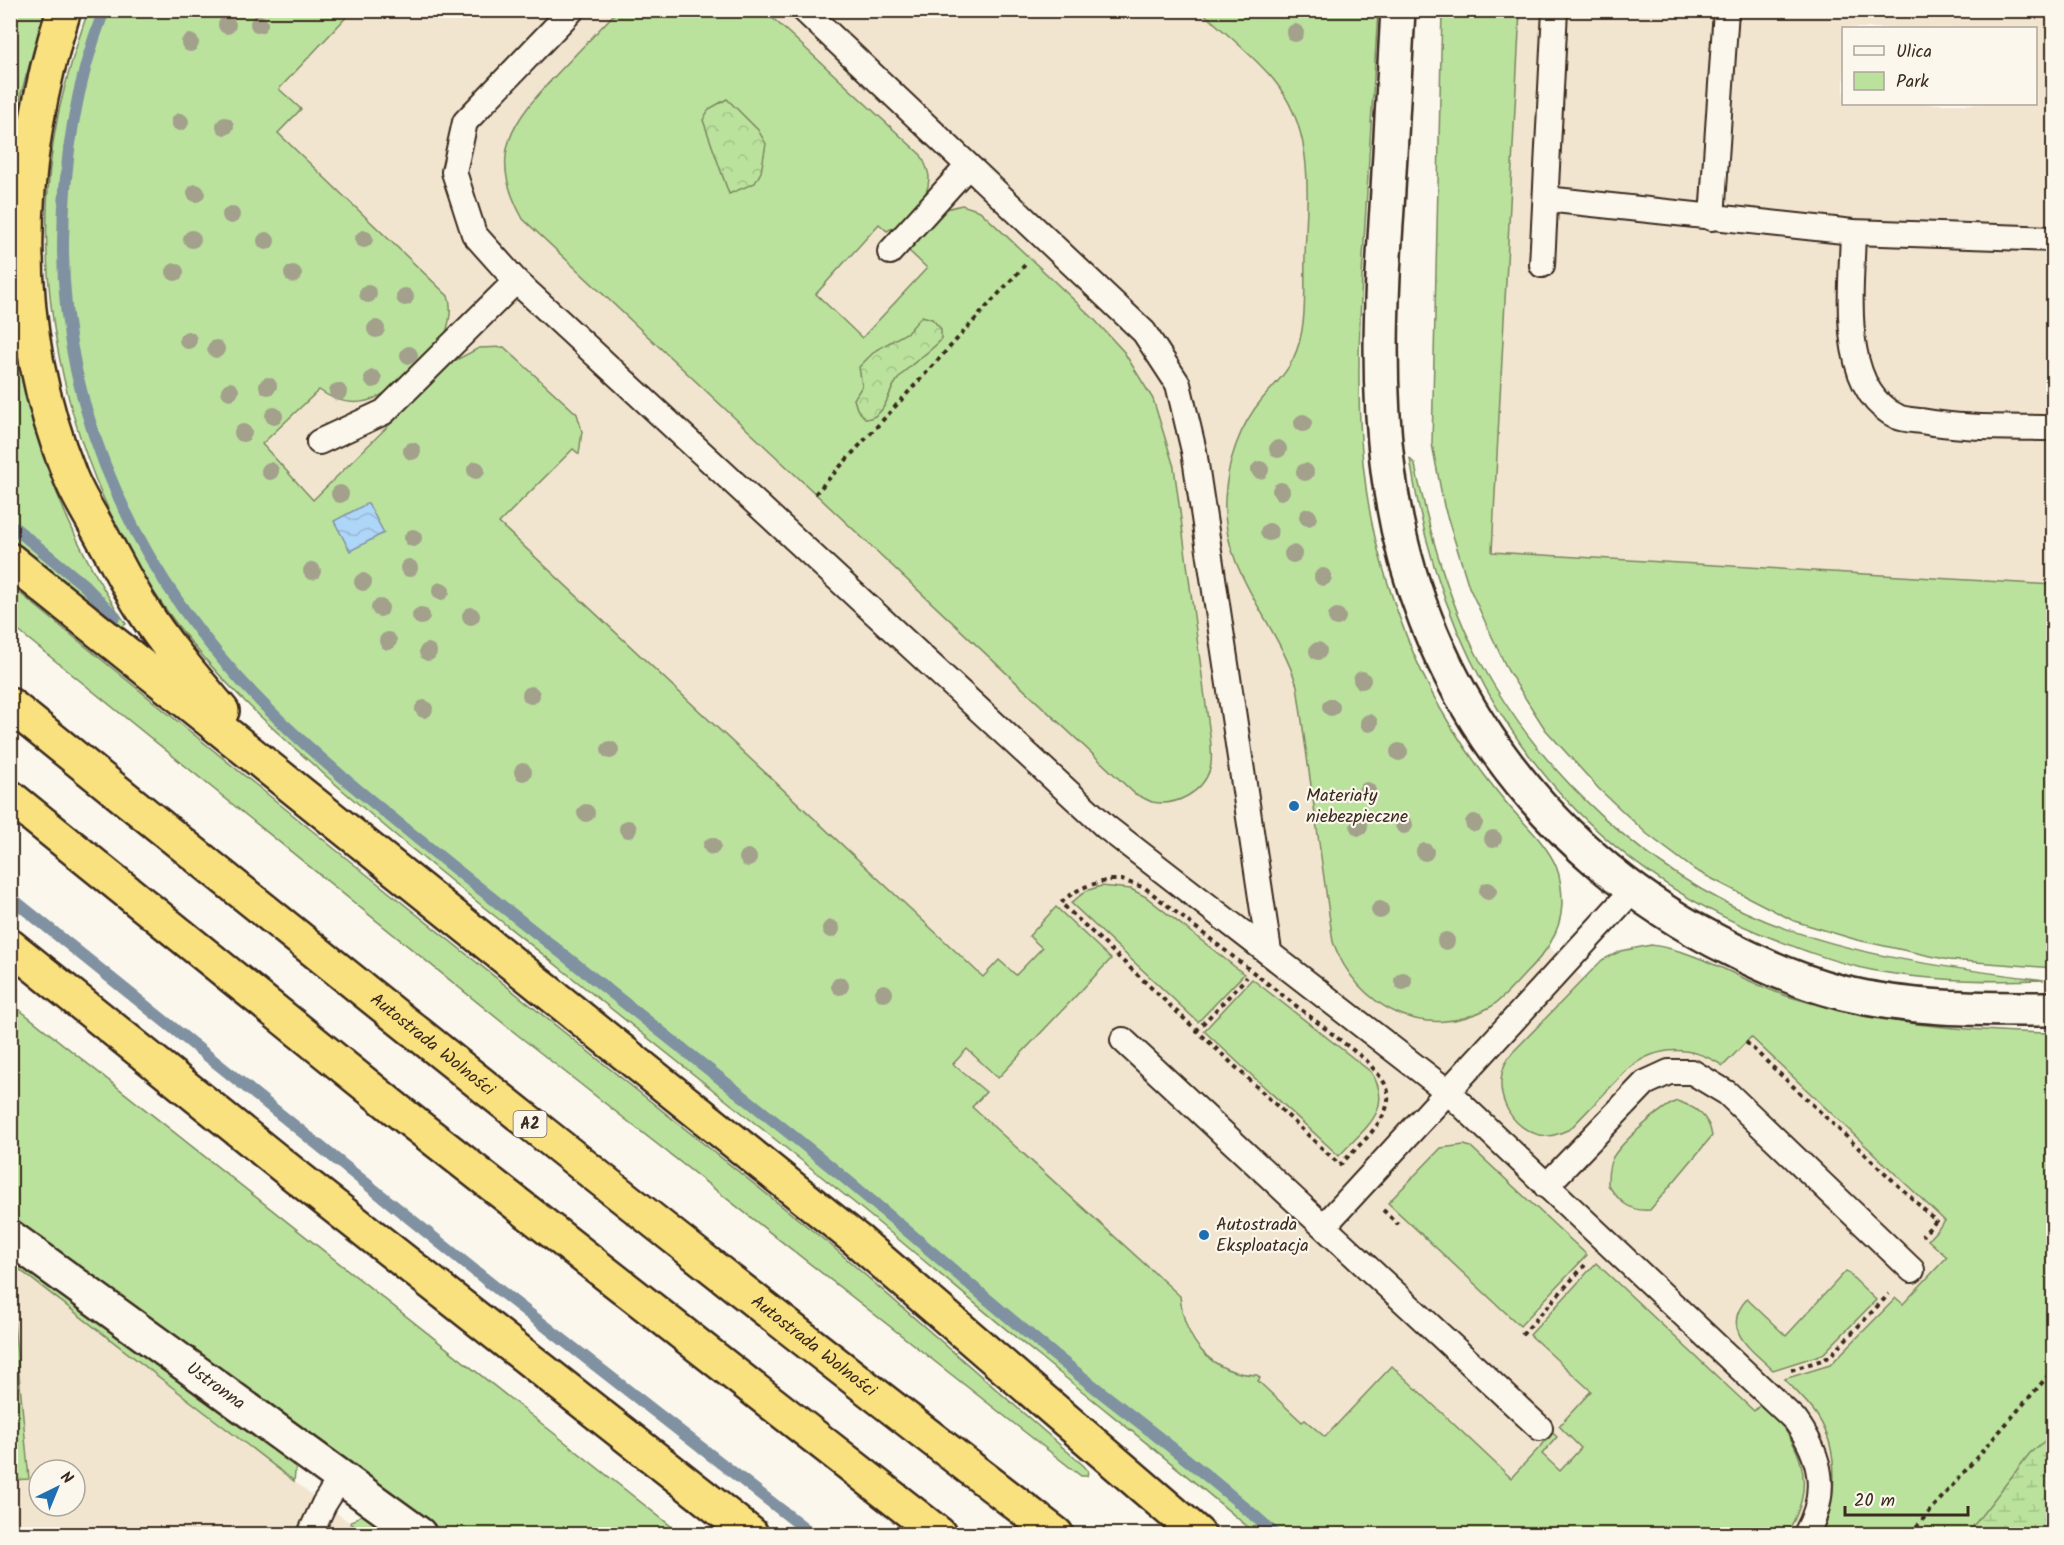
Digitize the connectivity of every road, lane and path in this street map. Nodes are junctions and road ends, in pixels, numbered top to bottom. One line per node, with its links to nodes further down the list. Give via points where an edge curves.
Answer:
1 (64, 10): 21 (highway, via 35,118 27,185 25,260 29,311 40,382 52,424 70,478 141,607 227,717)
2 (572, 10): 15 (lane, via 465,122 454,172 474,234)
3 (804, 10): 7 (lane)
4 (1398, 10): 23 (street, via 1380,388 1388,471 1403,554 1446,666 1492,748 1550,817)
5 (1555, 10): 8 (lane)
6 (1726, 10): 9 (lane)
7 (968, 166): 12 (lane); 25 (lane, via 1144,332 1178,384 1194,451)
8 (1546, 200): 9 (lane); 14 (lane)
9 (1712, 218): 10 (lane)
10 (1853, 232): 11 (lane); 16 (lane, via 1852,331 1859,371 1873,399 1899,418 1930,423)
11 (2054, 239)
12 (890, 252)
13 (1031, 259): 18 (path)
14 (1542, 265)
15 (516, 281): 17 (lane, via 384,412); 25 (lane, via 1106,827)
16 (2054, 428)
17 (319, 442)
18 (815, 494)
19 (10, 560): 21 (highway)
20 (10, 705): 44 (highway, Autostrada Wolności / A2, via 486,1090)
21 (300, 793): 45 (highway, via 857,1240)
22 (10, 797): 43 (highway, via 397,1110)
23 (1633, 891): 27 (street, via 1690,929 1792,976 1839,992 1944,1009); 30 (lane)
24 (10, 946): 42 (highway, via 291,1173)
25 (1269, 951): 30 (lane)
26 (1252, 972): 28 (path); 28 (path, via 1135,884 1111,880 1088,884 1061,903); 28 (path, via 1367,1061 1385,1084 1388,1093 1384,1113 1340,1165)
27 (2045, 1008)
28 (1196, 1031)
29 (1123, 1040): 32 (lane)
30 (1448, 1091): 31 (lane); 32 (lane)
31 (1546, 1186): 35 (lane, via 1645,1083 1669,1072 1692,1072 1727,1094); 46 (lane, via 1795,1420 1810,1441 1820,1482 1815,1519)
32 (1324, 1226): 38 (lane)
33 (10, 1238): 39 (street, Ustronna)
34 (1589, 1262): 36 (path)
35 (1912, 1270)
36 (1522, 1335)
37 (2054, 1369): 47 (path)
38 (1540, 1428)
39 (341, 1477): 40 (lane); 41 (street, Ustronna)
40 (310, 1534)
41 (419, 1534)
42 (751, 1534)
43 (939, 1534)
44 (1056, 1534)
45 (1198, 1534)
46 (1806, 1534)
47 (1910, 1534)

